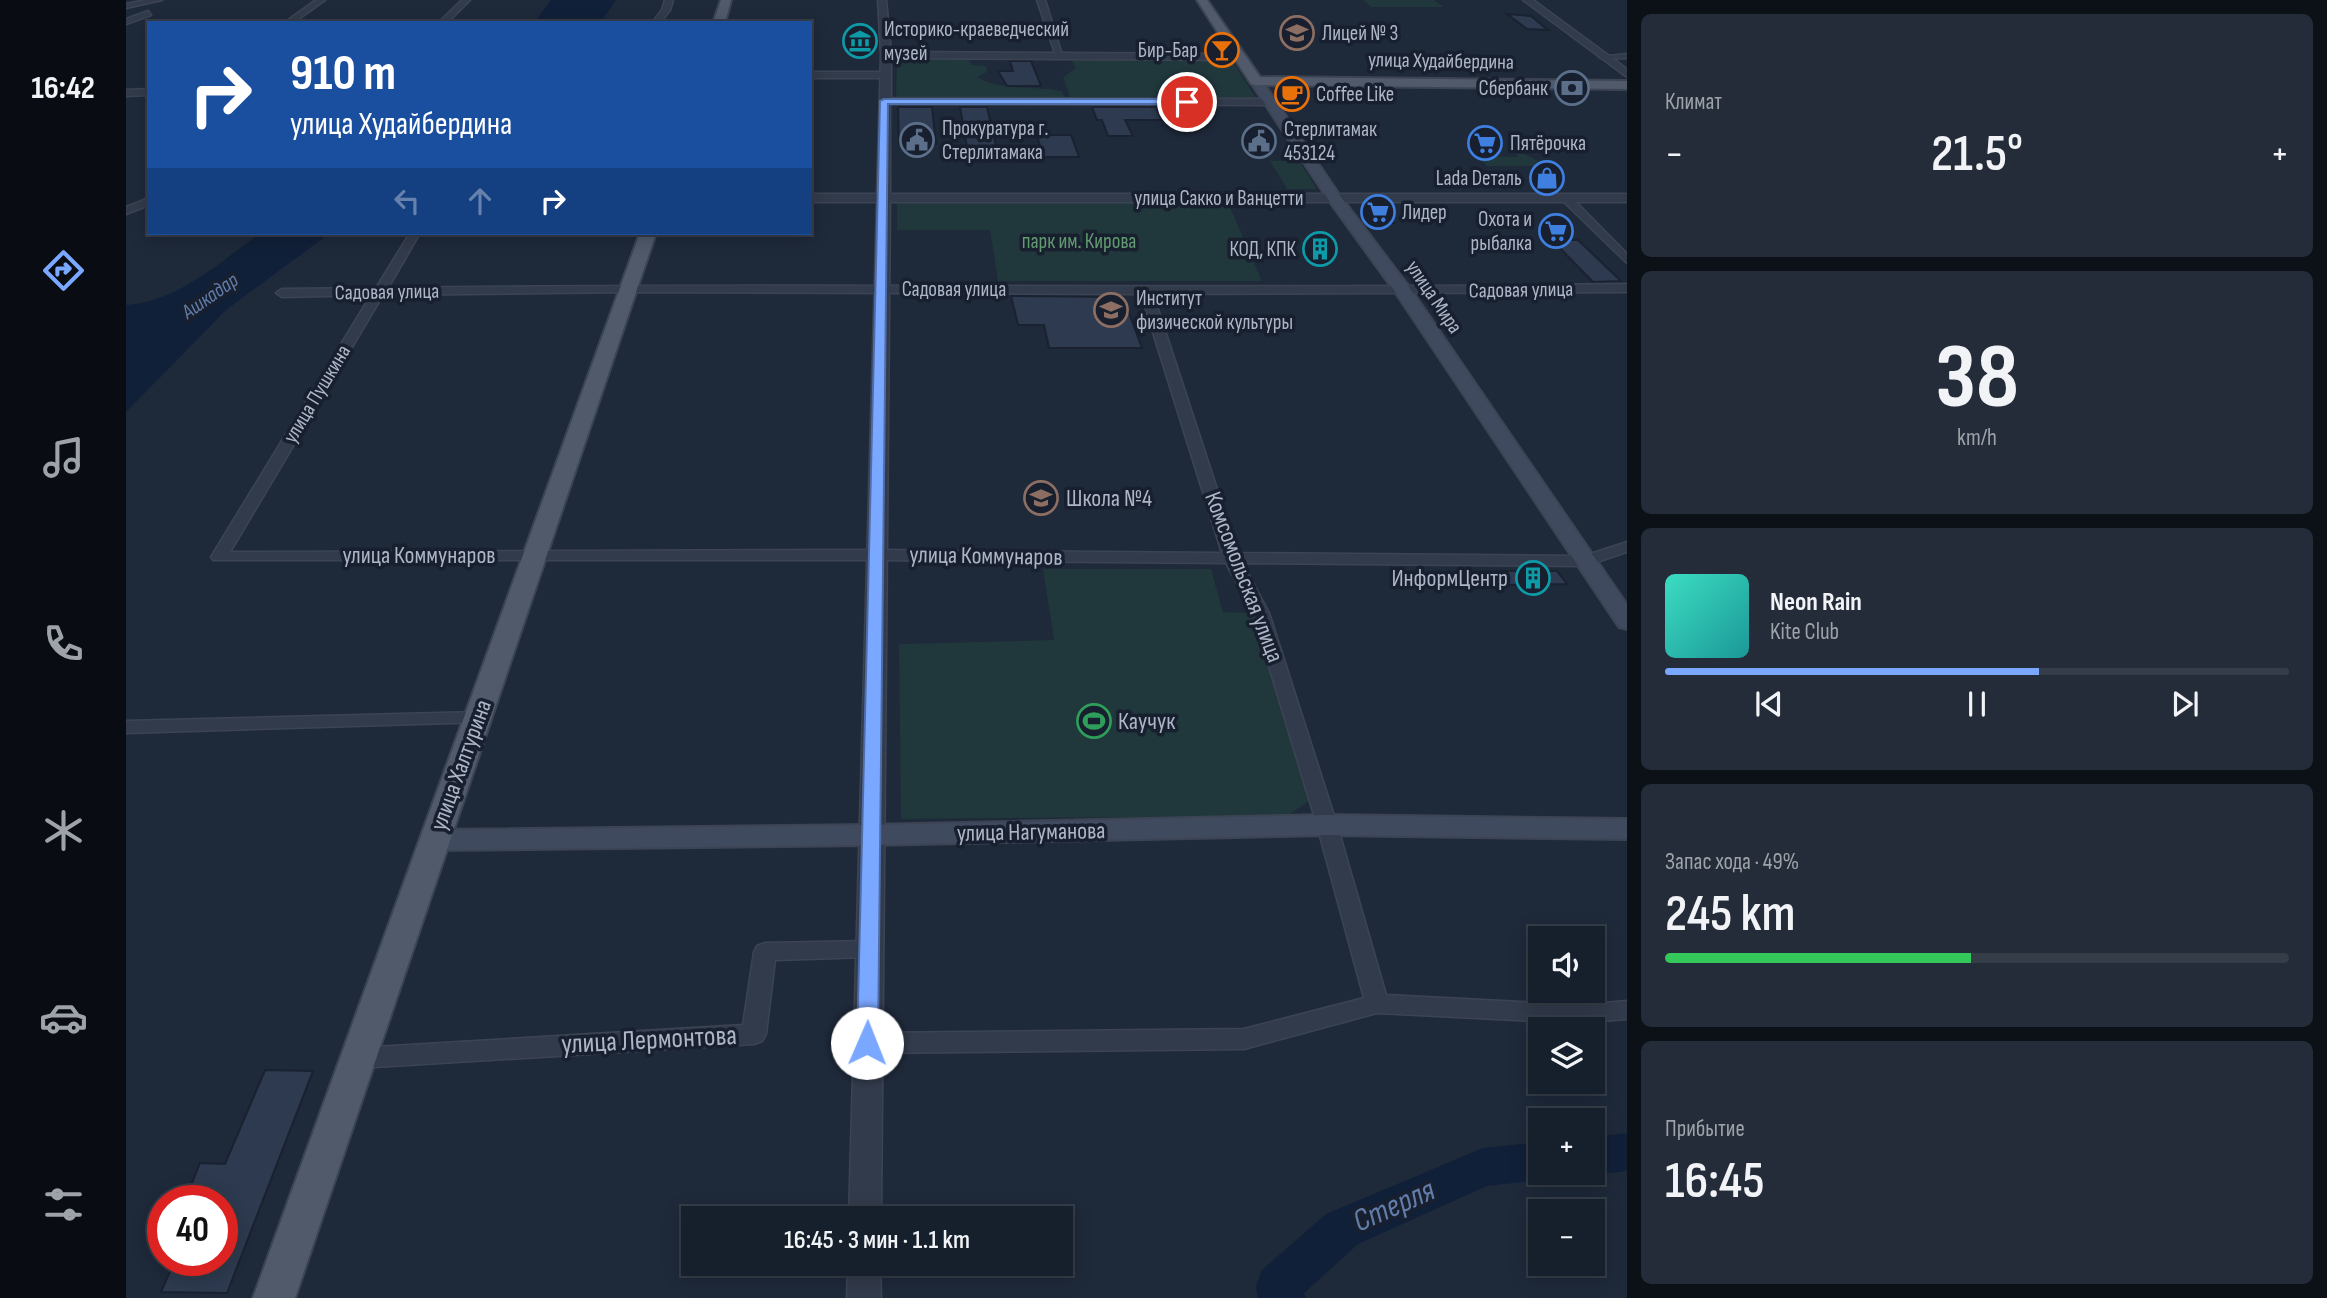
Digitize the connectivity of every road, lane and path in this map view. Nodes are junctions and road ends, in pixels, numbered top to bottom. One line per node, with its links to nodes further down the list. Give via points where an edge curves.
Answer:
1 (158, 0): 10 (street)
2 (321, 0): 12 (street)
3 (466, 0): 13 (street)
4 (669, 0): 14 (street)
5 (726, 0): 15 (main road)
6 (882, 0): 17 (street)
7 (1041, 0): 18 (street)
8 (1202, 0): 20 (main road, улица Мира)
9 (1527, 0): 21 (street)
10 (126, 6)
11 (148, 13): 16 (street)
12 (291, 21)
13 (444, 21)
14 (658, 21)
15 (720, 21)
16 (126, 22)
17 (886, 55): 18 (street); 24 (street)
18 (1060, 56): 20 (street)
19 (1627, 56): 21 (street)
20 (1240, 57): 25 (main road, улица Мира)
21 (1603, 57): 22 (street)
22 (1623, 70)
23 (812, 75): 24 (street)
24 (885, 75): 29 (street)
25 (1256, 80): 26 (main road, улица Худайбердина); 30 (main road, улица Мира)
26 (1627, 84)
27 (147, 92): 28 (street)
28 (126, 93)
29 (884, 101): 30 (street); 32 (street)
30 (1270, 102): 35 (main road, улица Мира)
31 (812, 198): 32 (street, улица Сакко и Ванцетти)
32 (882, 198): 35 (street, улица Сакко и Ванцетти); 42 (street)
33 (1566, 198): 34 (street, улица Сакко и Ванцетти); 35 (street, улица Сакко и Ванцетти); 40 (street)
34 (1627, 198)
35 (1335, 199): 45 (main road, улица Мира)
36 (147, 202): 37 (street)
37 (126, 211)
38 (414, 235): 46 (street, улица Пушкина)
39 (647, 235): 41 (main road, улица Халтурина)
40 (1627, 260)
41 (628, 288): 42 (street, Садовая улица); 46 (street, Садовая улица); 49 (main road, улица Халтурина)
42 (880, 288): 44 (street, Садовая улица); 50 (street)
43 (1627, 288): 45 (street, Садовая улица)
44 (1146, 290): 45 (street, Садовая улица); 52 (street, Комсомольская улица)
45 (1403, 291): 53 (main road, улица Мира)
46 (378, 292): 47 (street, Садовая улица); 51 (street, улица Пушкина)
47 (282, 293)
48 (1627, 547): 53 (street, улица Коммунаров)
49 (536, 555): 50 (street, улица Коммунаров); 51 (street, улица Коммунаров); 55 (main road, улица Халтурина)
50 (877, 555): 52 (street, улица Коммунаров); 59 (street)
51 (219, 557)
52 (1232, 559): 53 (street, улица Коммунаров); 57 (street, Комсомольская улица, via 1261,613)
53 (1585, 561): 54 (main road, улица Мира)
54 (1627, 622)
55 (478, 718): 56 (street); 60 (main road, улица Халтурина)
56 (126, 727)
57 (1327, 825): 58 (main road, улица Нагуманова); 59 (main road, улица Нагуманова); 62 (street)
58 (1627, 829)
59 (870, 835): 60 (main road, улица Нагуманова); 61 (street)
60 (435, 840): 65 (main road, улица Халтурина)
61 (869, 949): 64 (street); 65 (street, улица Лермонтова, via 765,952 754,1034)
62 (1377, 1004): 63 (street, via 1578,1014); 64 (street, via 1244,1040)
63 (1627, 1010)
64 (867, 1043): 66 (street)
65 (358, 1058): 68 (main road, улица Халтурина)
66 (865, 1206)
67 (864, 1276): 69 (street)
68 (274, 1298)
69 (864, 1298)

